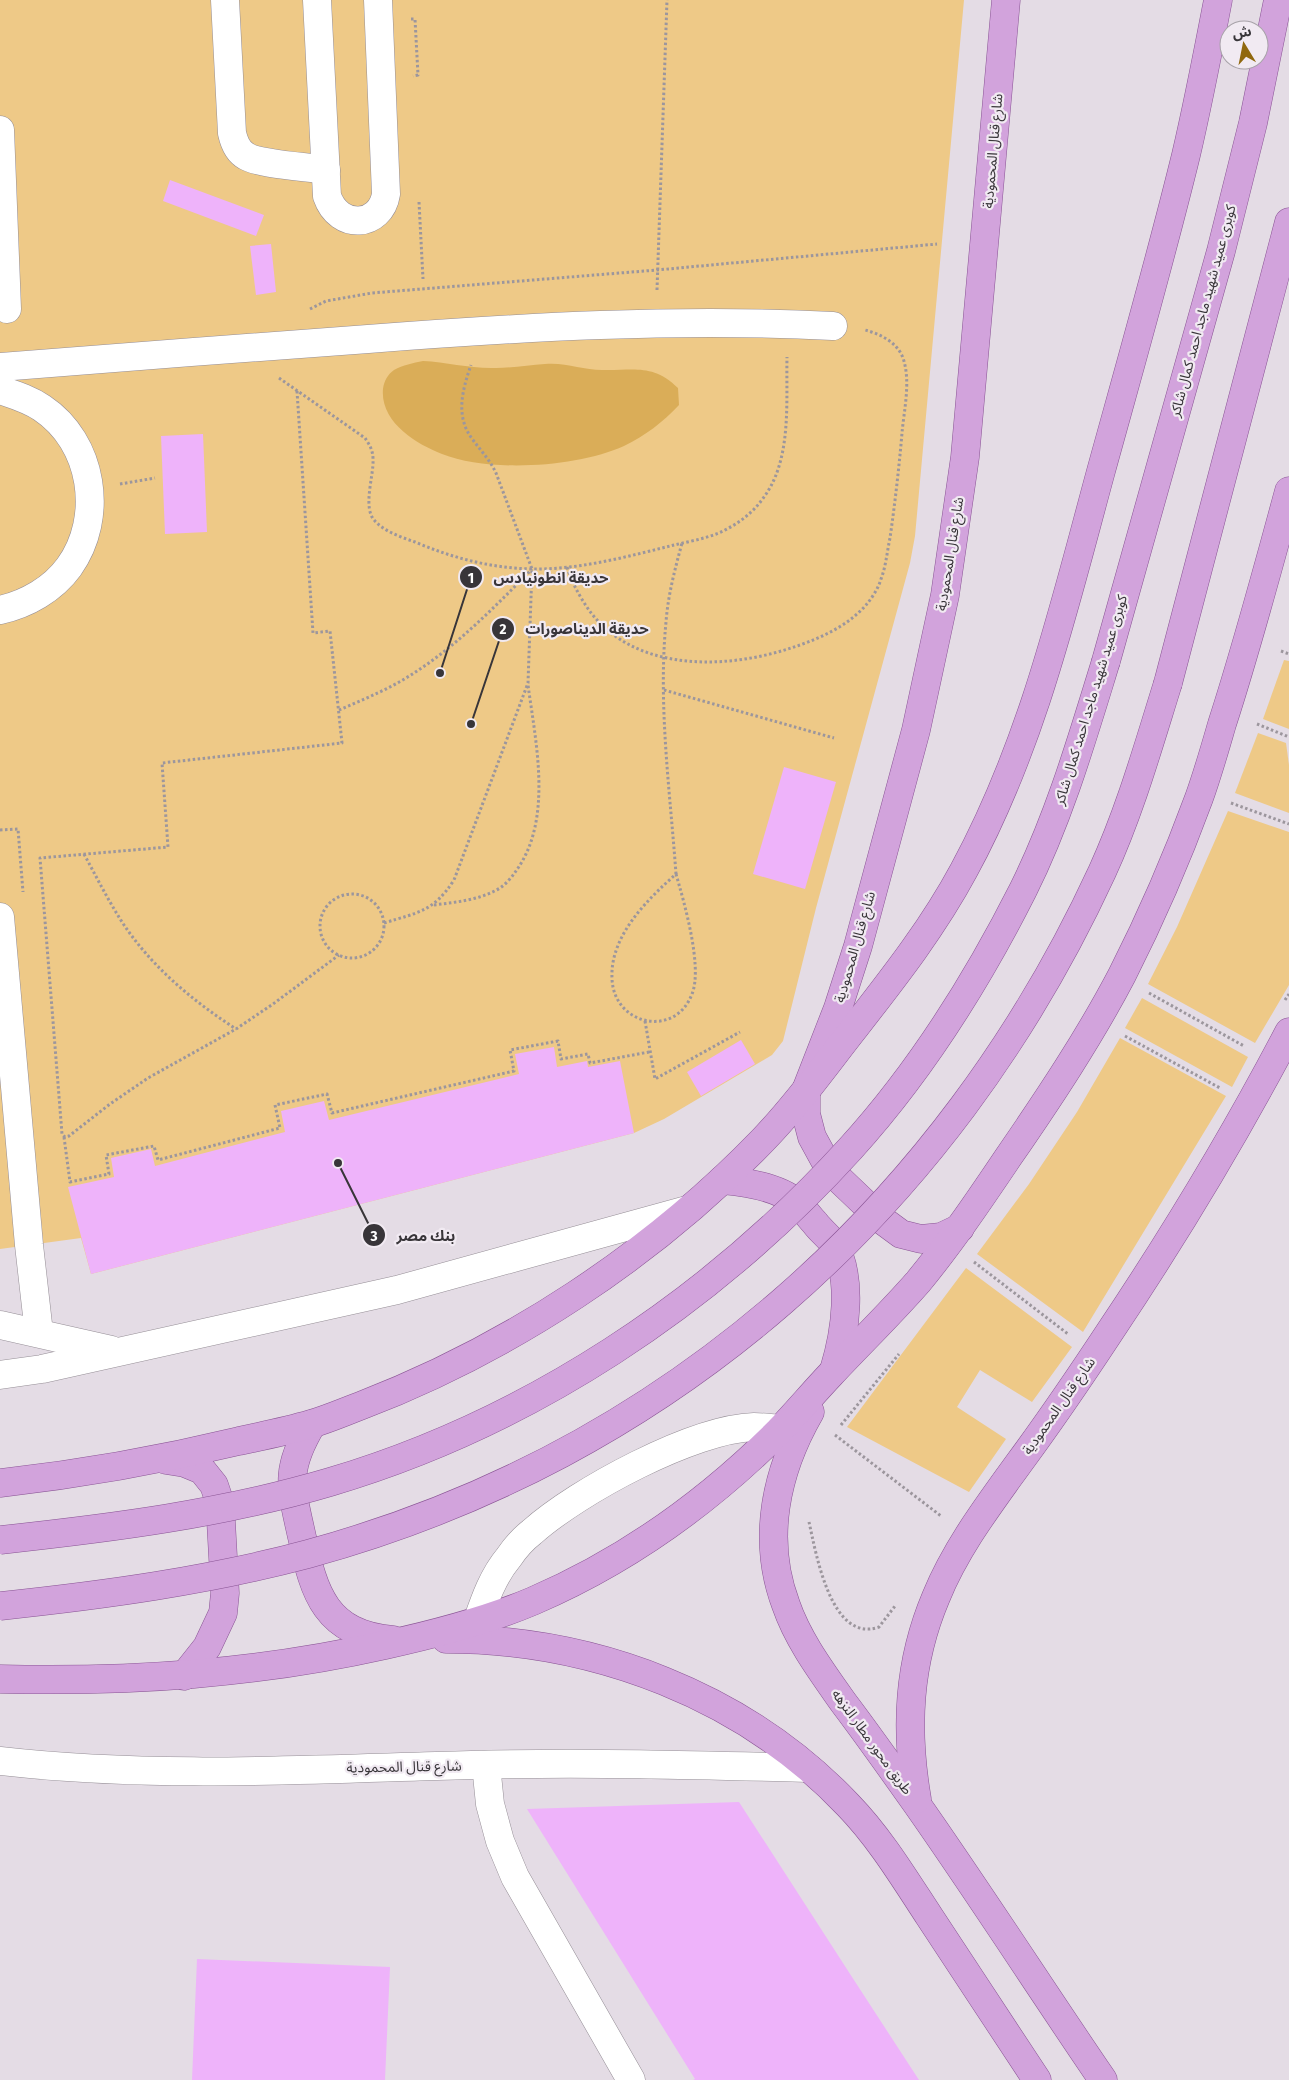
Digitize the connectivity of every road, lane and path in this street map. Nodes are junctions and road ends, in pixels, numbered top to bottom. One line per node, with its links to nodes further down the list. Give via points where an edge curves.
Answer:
1 (225, 0): 9 (street, via 232,134 239,150 257,160)
2 (317, 0): 9 (street)
3 (378, 0): 9 (street, via 386,194 382,207 368,219 351,221 338,215 328,196)
4 (667, 0): 12 (path)
5 (1006, 0): 57 (main road, شارع قنال المحمودية, via 965,458 945,595 916,730 858,946)
6 (1218, 0): 57 (main road, via 1167,232 1065,604 1022,741 995,808 964,871 926,932)
7 (1278, 0): 79 (main road, كوبرى عميد شهيد ماجد احمد كمال شاكر, bridge, via 1253,123 1221,251 1081,742 1056,814 1025,887 988,958 946,1026 900,1089 850,1149 738,1258 612,1352 545,1392 404,1458 330,1482 246,1504 168,1519)
8 (0, 130): 13 (street)
9 (326, 170)
10 (1289, 222): 80 (main road, bridge, via 1168,683 1139,777 1103,869 1059,958 1008,1043 964,1108 862,1227 745,1333 674,1385 547,1460 475,1494 402,1523 309,1553 214,1576 118,1592)
11 (937, 244): 12 (path)
12 (657, 270): 14 (path); 17 (path, via 345,296 305,312)
13 (7, 309)
14 (656, 323): 15 (street); 17 (street, via 540,327)
15 (788, 324): 16 (street); 22 (path, via 785,424 775,479 752,512 736,524 718,533)
16 (833, 326): 29 (path, via 877,333 897,348 907,372 894,514 881,580 875,593 847,622 830,633 769,655 701,663)
17 (272, 346): 19 (street)
18 (474, 359): 24 (path, via 462,394 465,429 496,473)
19 (0, 367)
20 (0, 390): 25 (street, via 43,408 75,443 85,465 90,488 90,516 70,566 50,586 28,601)
21 (1289, 490): 62 (main road, via 1200,795 1163,887 1121,976 1081,1045)
22 (682, 543): 23 (path); 29 (path, via 670,589)
23 (567, 567): 24 (path); 29 (path, via 583,603 610,632 644,652)
24 (532, 569): 31 (path); 33 (path, via 488,614 437,655 388,688); 33 (path, via 451,557 377,523 369,509 371,447 357,431 297,391 313,633 330,631)
25 (0, 610)
26 (1284, 642): 27 (path)
27 (1281, 651): 28 (path); 30 (path)
28 (1289, 654)
29 (663, 658): 32 (path)
30 (1278, 660)
31 (528, 683): 43 (path, via 454,880); 43 (path, via 538,782 537,814 530,848 502,887 482,897)
32 (664, 690): 38 (path); 42 (path)
33 (339, 710): 41 (path, via 342,742 162,762 168,847)
34 (1260, 715): 35 (path)
35 (1257, 724): 36 (path); 37 (path)
36 (1254, 733)
37 (1289, 737)
38 (834, 738)
39 (1228, 802): 40 (path)
40 (1289, 824)
41 (84, 854): 51 (path, via 125,926 149,956 197,1002); 59 (path, via 40,858)
42 (676, 874): 50 (path, via 693,948 693,992 686,1006 675,1016 661,1021); 50 (path, via 636,915 615,958 614,992 621,1006)
43 (434, 905): 45 (path)
44 (0, 917): 65 (street)
45 (384, 923): 46 (path, via 382,937 373,950 360,957); 46 (path, via 382,913 368,897 337,896 323,911 320,932 330,949)
46 (339, 955): 51 (path)
47 (1143, 990): 55 (path)
48 (1289, 994): 49 (path)
49 (1284, 1002)
50 (645, 1021): 56 (path)
51 (236, 1029): 59 (path, via 148,1078 73,1134)
52 (740, 1032): 56 (path, via 655,1079)
53 (1289, 1032): 89 (main road, شارع قنال المحمودية, via 1172,1236 1109,1334 977,1522 939,1589 922,1637 912,1687 909,1721 911,1763)
54 (1120, 1033): 58 (path)
55 (1247, 1048)
56 (649, 1052): 59 (path, via 590,1063 588,1054 561,1059 558,1041 510,1050 514,1071 332,1112 327,1094 276,1105 280,1128 158,1160 154,1146 106,1155 109,1174 70,1182)
57 (806, 1090): 60 (main road, via 766,1137); 62 (main road, via 806,1114 812,1137 824,1159 839,1179 882,1220 901,1234 921,1239 941,1237)
58 (1223, 1090)
59 (64, 1136)
60 (722, 1180): 61 (main road); 69 (main road, via 747,1182 771,1189 796,1202 833,1243 843,1269 845,1297 841,1347)
61 (687, 1210): 68 (street, via 397,1290); 71 (main road, via 619,1265 480,1352 393,1393)
62 (960, 1228): 69 (main road, via 920,1279)
63 (969, 1259): 66 (path)
64 (0, 1325): 65 (street)
65 (39, 1333): 68 (street)
66 (1074, 1337)
67 (903, 1349): 73 (path)
68 (117, 1352): 70 (street)
69 (833, 1372): 72 (main road); 89 (main road, طريق محور مطار النزهه, via 796,1436 783,1468 773,1537 777,1572 786,1605 810,1652)
70 (0, 1375)
71 (312, 1424): 75 (main road); 83 (main road, via 294,1458 292,1476 308,1567 317,1594 334,1615 356,1632 374,1638)
72 (781, 1429): 82 (main road, via 690,1510 640,1544 534,1601); 82 (street, via 754,1427 705,1437 642,1463 566,1507 531,1532 508,1558 489,1588)
73 (834, 1434): 74 (path); 78 (path)
74 (829, 1440)
75 (160, 1460): 76 (main road); 84 (main road, via 185,1463 202,1470 214,1485 220,1503 225,1593 223,1612 207,1646)
76 (0, 1484)
77 (807, 1515): 81 (path, via 820,1573 840,1612 854,1626 871,1630 885,1622)
78 (944, 1518)
79 (0, 1540)
80 (0, 1606)
81 (896, 1606)
82 (477, 1622): 83 (main road)
83 (410, 1640): 84 (main road, via 336,1656); 88 (main road, via 482,1639 544,1646 622,1665 689,1691 751,1725)
84 (184, 1676): 85 (main road)
85 (0, 1679)
86 (0, 1761): 87 (street, شارع قنال المحمودية, via 164,1772)
87 (486, 1765): 88 (street, شارع قنال المحمودية); 90 (street, via 492,1813 515,1877)
88 (808, 1768): 91 (main road, via 849,1805 884,1848)
89 (918, 1806): 92 (main road, طريق محور مطار النزهه)
90 (631, 2080)
91 (1037, 2080)
92 (1103, 2080)

